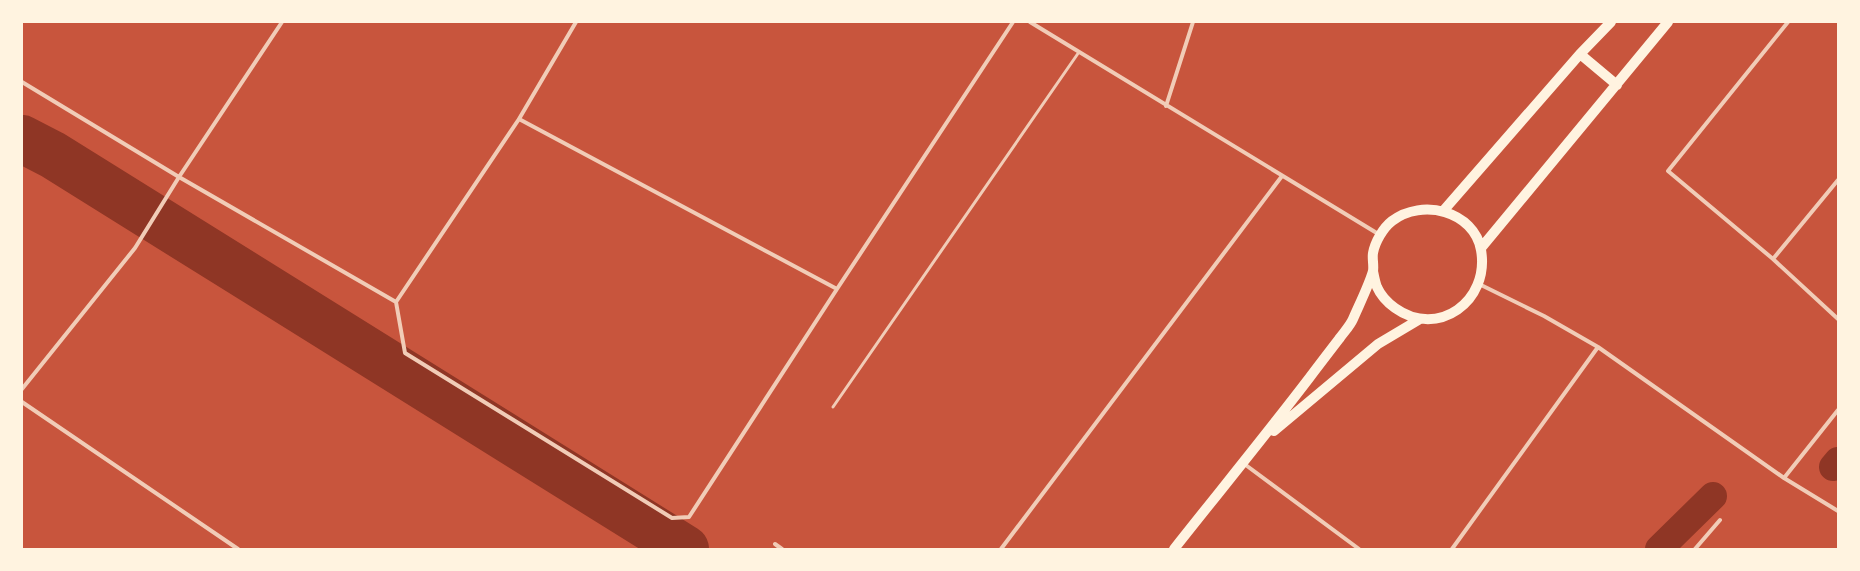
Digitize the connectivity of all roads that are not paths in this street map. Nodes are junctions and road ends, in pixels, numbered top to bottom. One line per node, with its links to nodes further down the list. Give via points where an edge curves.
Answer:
1 (282, 22): 16 (street)
2 (576, 22): 14 (street)
3 (1013, 22): 24 (street)
4 (1030, 22): 9 (street)
5 (1193, 22): 13 (street)
6 (1610, 22): 10 (main road)
7 (1668, 22): 12 (main road)
8 (1788, 22): 21 (street, via 1668,171)
9 (1079, 52): 13 (street); 31 (lane)
10 (1580, 54): 12 (main road); 18 (main road)
11 (22, 82): 16 (street)
12 (1617, 85): 20 (main road)
13 (1166, 106): 15 (street)
14 (519, 119): 24 (street); 25 (street)
15 (1282, 176): 19 (street); 41 (street)
16 (179, 177): 25 (street); 29 (street, via 135,248)
17 (1838, 180): 21 (street)
18 (1444, 210): 19 (main road, via 1426,208 1408,212 1392,221); 20 (main road, via 1460,219 1473,232)
19 (1380, 235): 22 (main road, via 1373,252)
20 (1481, 248): 23 (main road, via 1483,266)
21 (1773, 259): 27 (street)
22 (1372, 271): 26 (main road, via 1377,288 1388,303 1403,314); 33 (main road, via 1352,322)
23 (1479, 284): 26 (main road, via 1469,300 1456,312 1438,319); 28 (street, via 1544,316)
24 (837, 289): 25 (street, via 689,517 672,518 405,352)
25 (396, 302)
26 (1420, 319): 33 (main road, via 1378,344)
27 (1838, 319)
28 (1598, 347): 35 (street); 44 (street)
29 (22, 389)
30 (22, 402): 39 (street)
31 (834, 407)
32 (1838, 410): 35 (street)
33 (1260, 442): 34 (main road)
34 (1242, 462): 42 (main road); 43 (street)
35 (1784, 478): 36 (street)
36 (1838, 511)
37 (1720, 520): 45 (street)
38 (775, 544): 40 (street)
39 (238, 549)
40 (782, 549)
41 (1001, 549)
42 (1174, 549)
43 (1359, 549)
44 (1452, 549)
45 (1695, 549)

